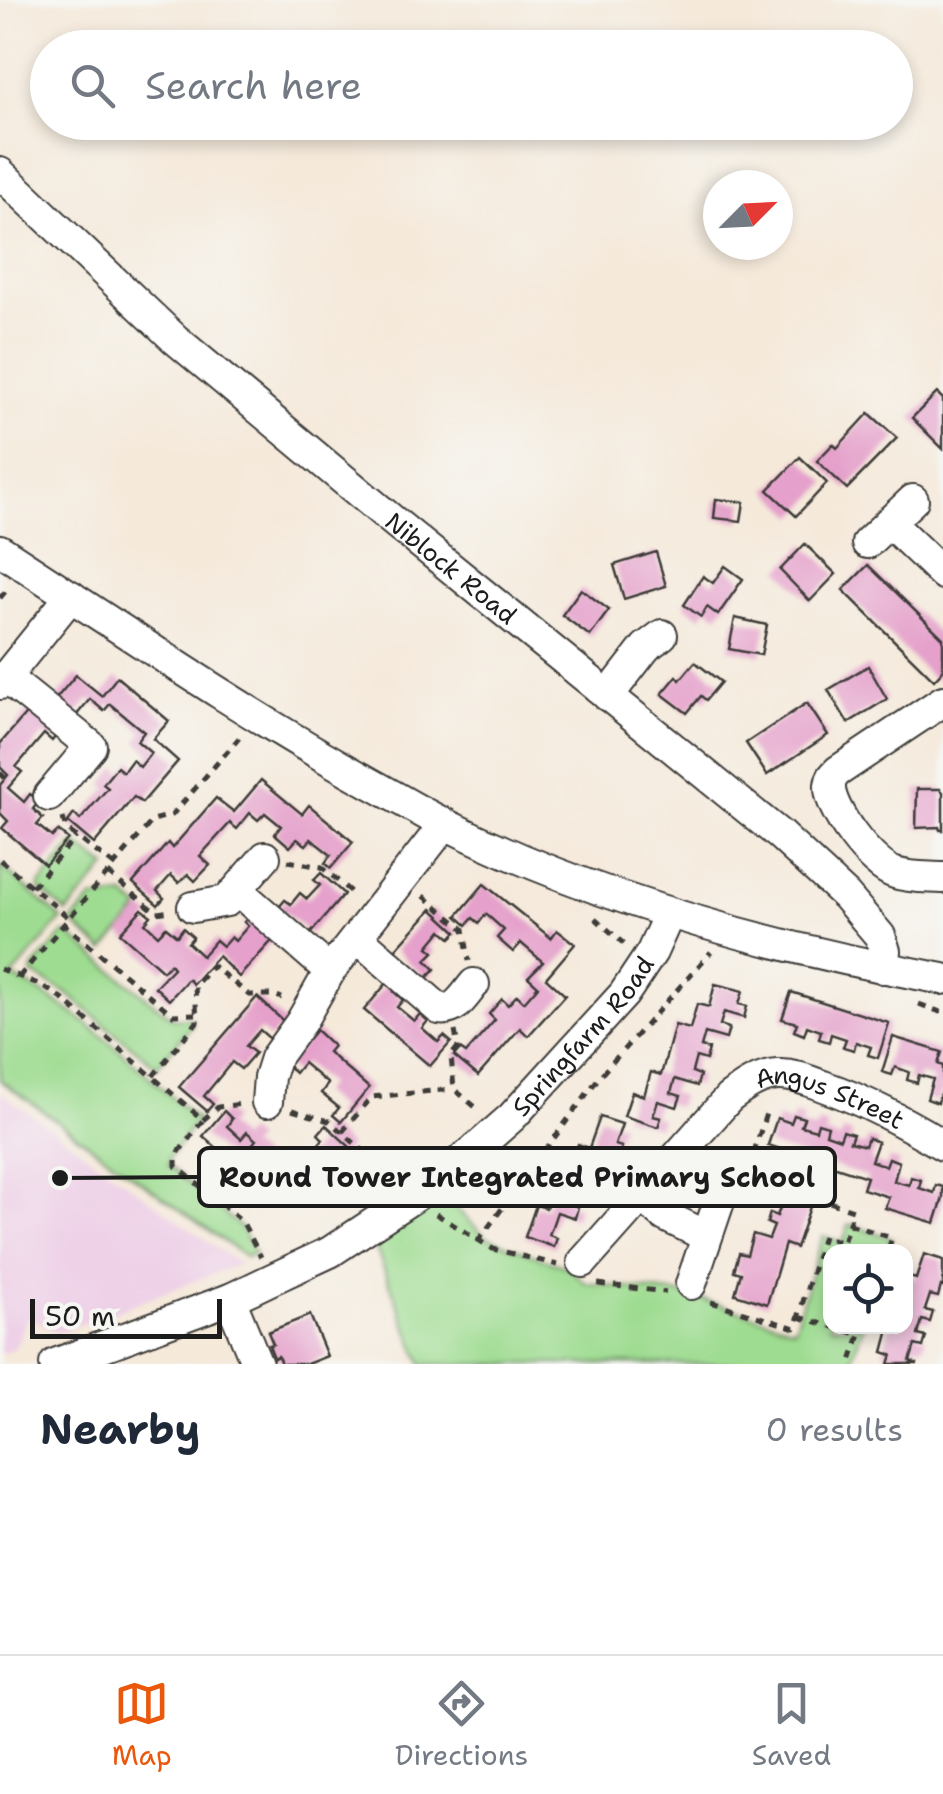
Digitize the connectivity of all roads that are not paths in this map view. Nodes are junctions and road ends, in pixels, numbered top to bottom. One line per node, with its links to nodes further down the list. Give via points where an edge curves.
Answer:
1 (0, 173): 8 (street, Niblock Road, via 175,339)
2 (913, 500): 4 (street, via 878,532)
3 (0, 550): 5 (street)
4 (943, 574)
5 (71, 596): 7 (street); 11 (street, via 292,740)
6 (662, 635): 8 (street)
7 (3, 680): 10 (street, via 92,746)
8 (608, 696): 18 (street, Niblock Road, via 846,896 880,936)
9 (943, 701): 13 (street, via 838,771 830,788 856,838 880,866)
10 (49, 796)
11 (444, 824): 16 (street); 17 (street)
12 (265, 857): 14 (street)
13 (943, 878)
14 (237, 890): 15 (street, via 227,901); 19 (street)
15 (193, 906)
16 (669, 914): 18 (street); 29 (street, Springfarm Road, via 624,994 500,1128 416,1196 330,1252)
17 (366, 925): 19 (street); 21 (street, via 442,1010)
18 (883, 968): 20 (street)
19 (330, 971): 22 (street, via 271,1068)
20 (943, 979)
21 (474, 984)
22 (267, 1102)
23 (943, 1145): 25 (street, Angus Street, via 868,1102 778,1075 729,1098)
24 (726, 1180): 26 (street)
25 (642, 1197): 26 (street); 27 (street, Angus Street)
26 (706, 1236): 28 (street)
27 (583, 1262)
28 (691, 1284)
29 (230, 1299): 30 (street, Springfarm Road); 31 (street)
30 (56, 1364)
31 (256, 1364)

